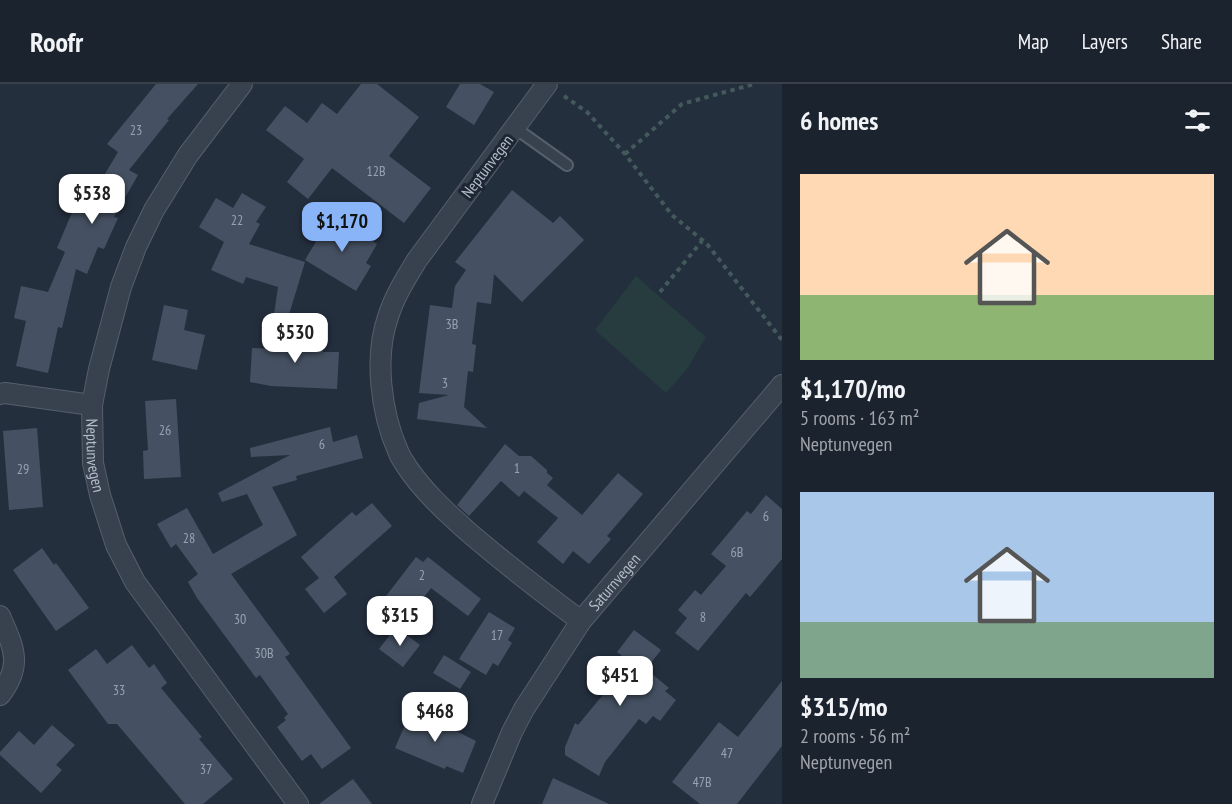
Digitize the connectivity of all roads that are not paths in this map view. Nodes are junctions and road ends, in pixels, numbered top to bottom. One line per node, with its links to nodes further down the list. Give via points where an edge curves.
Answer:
1 (242, 84): 7 (street, Neptunvegen, via 188,155 136,247 110,324)
2 (547, 84): 3 (street, Neptunvegen)
3 (515, 128): 4 (lane); 9 (street, Neptunvegen, via 405,279 383,333 380,370 384,405 398,453 434,501)
4 (567, 165)
5 (782, 385): 9 (street, Saturnvegen)
6 (0, 394): 7 (street)
7 (92, 405): 11 (street, Neptunvegen, via 93,463 100,495 116,545 135,582)
8 (0, 616): 10 (street, via 9,636 14,671)
9 (581, 621): 12 (street, Saturnvegen, via 527,703)
10 (0, 695)
11 (298, 804)
12 (482, 804)

